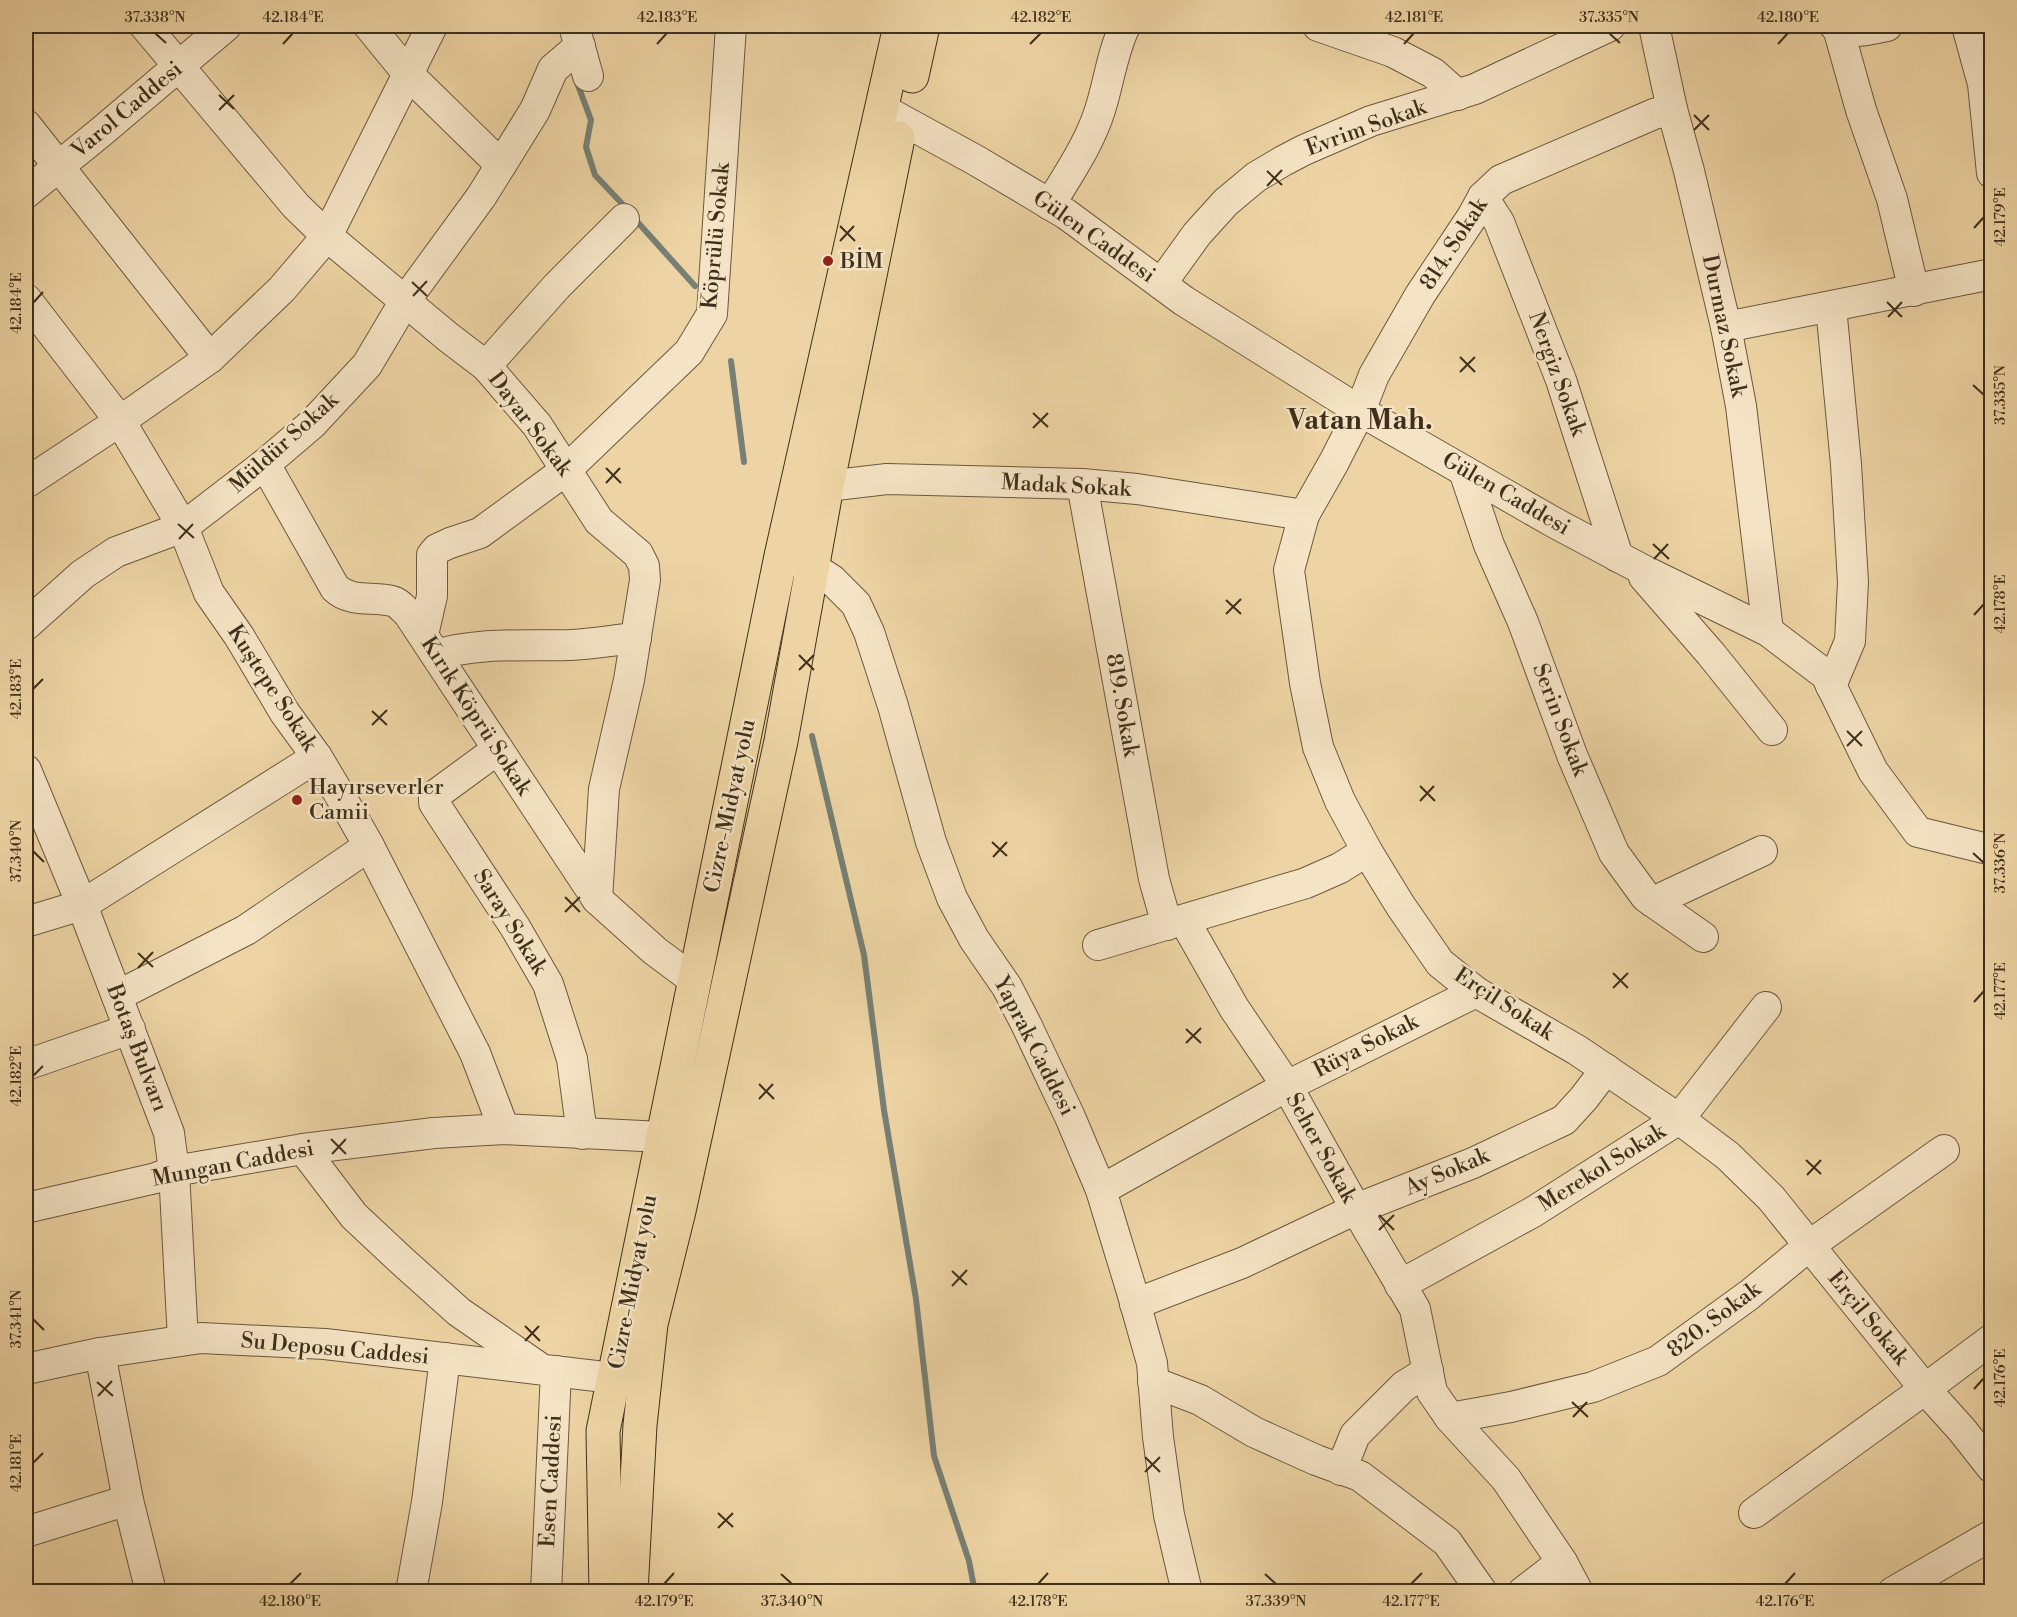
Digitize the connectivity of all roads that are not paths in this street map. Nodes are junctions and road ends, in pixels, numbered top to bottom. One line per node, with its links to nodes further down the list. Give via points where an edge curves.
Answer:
1 (146, 26): 16 (street, Dayar Sokak)
2 (226, 26): 16 (street, Varol Caddesi)
3 (369, 26): 17 (street)
4 (432, 26): 17 (street)
5 (731, 26): 43 (street, Köprülü Sokak, via 712,314 689,352)
6 (900, 26): 21 (highway, Cizre-Midyat yolu)
7 (923, 26): 21 (highway, Cizre-Midyat yolu)
8 (1125, 26): 28 (street, via 1089,140)
9 (1318, 26): 19 (street, via 1393,52 1433,73)
10 (1610, 26): 19 (street, Evrim Sokak)
11 (1654, 26): 20 (street, Durmaz Sokak)
12 (1887, 26): 14 (street, via 1858,32)
13 (1968, 26): 25 (street, via 1983,84)
14 (1837, 27): 33 (street, via 1892,199)
15 (577, 36): 18 (street); 23 (street, Müldür Sokak, via 553,69 535,110)
16 (179, 66): 24 (street, Varol Caddesi); 30 (street, Dayar Sokak, via 296,206)
17 (409, 75): 23 (street); 30 (street)
18 (588, 76)
19 (1458, 95): 32 (street, Evrim Sokak, via 1371,122 1304,150 1256,177 1204,226)
20 (1672, 109): 27 (street, 814. Sokak, via 1501,180); 37 (street, Durmaz Sokak)
21 (892, 115): 28 (street, Gülen Caddesi); 47 (highway, Cizre-Midyat yolu); 50 (highway, Cizre-Midyat yolu)
22 (26, 125): 24 (street)
23 (501, 165): 35 (street, Müldür Sokak)
24 (58, 168): 26 (street, Varol Caddesi); 38 (street)
25 (1992, 172)
26 (26, 193)
27 (1483, 197): 40 (street, 814. Sokak, via 1374,375); 51 (street, Nergiz Sokak, via 1499,222)
28 (1050, 205): 32 (street, Gülen Caddesi)
29 (624, 219): 39 (street)
30 (327, 236): 35 (street, Dayar Sokak); 38 (street, via 282,289)
31 (1992, 274): 33 (street)
32 (1161, 284): 40 (street, Gülen Caddesi)
33 (1914, 291): 36 (street)
34 (26, 299): 41 (street, Kuştepe Sokak)
35 (405, 301): 39 (street, Dayar Sokak); 42 (street, Müldür Sokak, via 367,365 312,424)
36 (1831, 307): 37 (street); 57 (street, via 1853,582 1850,641)
37 (1726, 327): 54 (street, Durmaz Sokak, via 1742,406)
38 (210, 358): 41 (street)
39 (486, 366): 43 (street, Dayar Sokak, via 537,425)
40 (1360, 411): 44 (street, Gülen Caddesi); 48 (street, Erçil Sokak)
41 (120, 422): 45 (street); 49 (street, Kuştepe Sokak)
42 (265, 464): 49 (street, Müldür Sokak); 56 (street, Kırık Köprü Sokak, via 335,588 342,595 395,601)
43 (566, 470): 55 (street, Dayar Sokak, via 599,521 638,554 644,566); 56 (street, Köprülü Sokak, via 480,533 450,543 432,555)
44 (1464, 471): 51 (street, Gülen Caddesi); 67 (street, Serin Sokak, via 1489,545 1614,853)
45 (26, 483)
46 (1082, 484): 47 (street, Madak Sokak, via 887,479); 48 (street, Madak Sokak); 70 (street, 819. Sokak, via 1154,879)
47 (827, 486): 52 (highway, Cizre-Midyat yolu)
48 (1304, 515): 64 (street, Erçil Sokak, via 1288,570 1305,683 1318,747 1340,801)
49 (183, 527): 53 (street, Müldür Sokak, via 116,552 83,574); 60 (street, Kuştepe Sokak, via 209,593)
50 (781, 556): 52 (street, Yaprak Caddesi); 73 (highway, Cizre-Midyat yolu)
51 (1626, 561): 54 (street, Gülen Caddesi); 58 (street, via 1712,654)
52 (812, 567): 84 (highway, Cizre-Midyat yolu, via 781,741); 88 (street, Yaprak Caddesi, via 856,604 869,632 931,842 952,898 1022,1016)
53 (26, 625)
54 (1768, 631): 57 (street, Gülen Caddesi, via 1826,675)
55 (636, 638): 56 (street, via 572,645 456,649); 66 (street, Dayar Sokak, via 604,789)
56 (429, 645): 59 (street, Kırık Köprü Sokak)
57 (1831, 686): 63 (street, Gülen Caddesi, via 1873,771 1918,832)
58 (1772, 730)
59 (498, 749): 66 (street, Kırık Köprü Sokak); 83 (street, Saray Sokak, via 434,795 434,803 548,984 572,1059)
60 (317, 757): 62 (street, Kuştepe Sokak); 68 (street)
61 (26, 770): 68 (street, Botaş Bulvarı)
62 (369, 846): 75 (street, via 246,930); 82 (street, Kuştepe Sokak, via 474,1053)
63 (1992, 850)
64 (1367, 851): 70 (street, via 1306,883); 74 (street, Erçil Sokak, via 1440,963)
65 (1762, 851): 67 (street)
66 (597, 899): 73 (street, Kırık Köprü Sokak)
67 (1653, 902): 71 (street, Serin Sokak)
68 (82, 905): 69 (street); 75 (street, Botaş Bulvarı)
69 (26, 922)
70 (1176, 923): 72 (street); 80 (street, Seher Sokak)
71 (1703, 937)
72 (1098, 945)
73 (694, 980): 84 (highway, Cizre-Midyat yolu)
74 (1476, 992): 79 (street, Erçil Sokak); 80 (street, Rüya Sokak)
75 (117, 996): 77 (street, Botaş Bulvarı)
76 (1766, 1007): 81 (street, Merekol Sokak)
77 (130, 1029): 78 (street); 87 (street, Botaş Bulvarı, via 169,1133)
78 (26, 1065)
79 (1606, 1069): 81 (street, Erçil Sokak); 90 (street, Ay Sokak, via 1564,1120 1473,1163)
80 (1287, 1086): 88 (street, Rüya Sokak); 90 (street, Seher Sokak)
81 (1679, 1119): 91 (street, Erçil Sokak, via 1728,1156 1771,1198); 92 (street, Merekol Sokak, via 1533,1212)
82 (504, 1129): 83 (street, Mungan Caddesi); 85 (street, Mungan Caddesi)
83 (582, 1134): 84 (street, Mungan Caddesi)
84 (678, 1139): 101 (highway, Cizre-Midyat yolu); 102 (highway, Cizre-Midyat yolu)
85 (303, 1149): 87 (street, Mungan Caddesi); 99 (street, via 354,1216 401,1260 459,1312)
86 (1944, 1150): 91 (street, 820. Sokak)
87 (174, 1171): 89 (street, Mungan Caddesi); 95 (street, Botaş Bulvarı)
88 (1101, 1190): 93 (street, Yaprak Caddesi)
89 (26, 1208)
90 (1356, 1209): 92 (street, Seher Sokak); 93 (street, Ay Sokak, via 1242,1263)
91 (1810, 1245): 104 (street, Erçil Sokak); 105 (street, 820. Sokak, via 1658,1362 1593,1387)
92 (1400, 1285): 100 (street, Seher Sokak, via 1414,1309)
93 (1136, 1304): 103 (street, Yaprak Caddesi)
94 (1992, 1339): 104 (street)
95 (183, 1340): 96 (street, Su Deposu Caddesi); 97 (street, Su Deposu Caddesi, via 325,1344)
96 (100, 1353): 98 (street, Su Deposu Caddesi); 108 (street)
97 (445, 1358): 99 (street, Su Deposu Caddesi); 114 (street)
98 (26, 1369)
99 (549, 1370): 102 (street, Su Deposu Caddesi); 115 (street, Esen Caddesi)
100 (1428, 1371): 105 (street, Seher Sokak, via 1432,1392); 107 (street, via 1404,1386 1354,1435)
101 (646, 1377): 102 (street, Su Deposu Caddesi); 117 (highway, Cizre-Midyat yolu)
102 (614, 1378): 116 (highway, Cizre-Midyat yolu, via 603,1431)
103 (1153, 1382): 107 (street, via 1200,1400 1254,1432); 118 (street, Yaprak Caddesi, via 1169,1515)
104 (1925, 1389): 106 (street, Erçil Sokak); 109 (street)
105 (1450, 1418): 112 (street, Seher Sokak, via 1506,1479)
106 (1992, 1468)
107 (1341, 1470): 119 (street, via 1360,1476 1447,1542)
108 (129, 1500): 110 (street); 113 (street)
109 (1754, 1513)
110 (26, 1532)
111 (1992, 1535): 122 (street)
112 (1562, 1562): 120 (street); 121 (street, Seher Sokak)
113 (151, 1592)
114 (411, 1592)
115 (546, 1592)
116 (606, 1592)
117 (631, 1592)
118 (1187, 1592)
119 (1482, 1592)
120 (1523, 1592)
121 (1578, 1592)
122 (1893, 1592)

